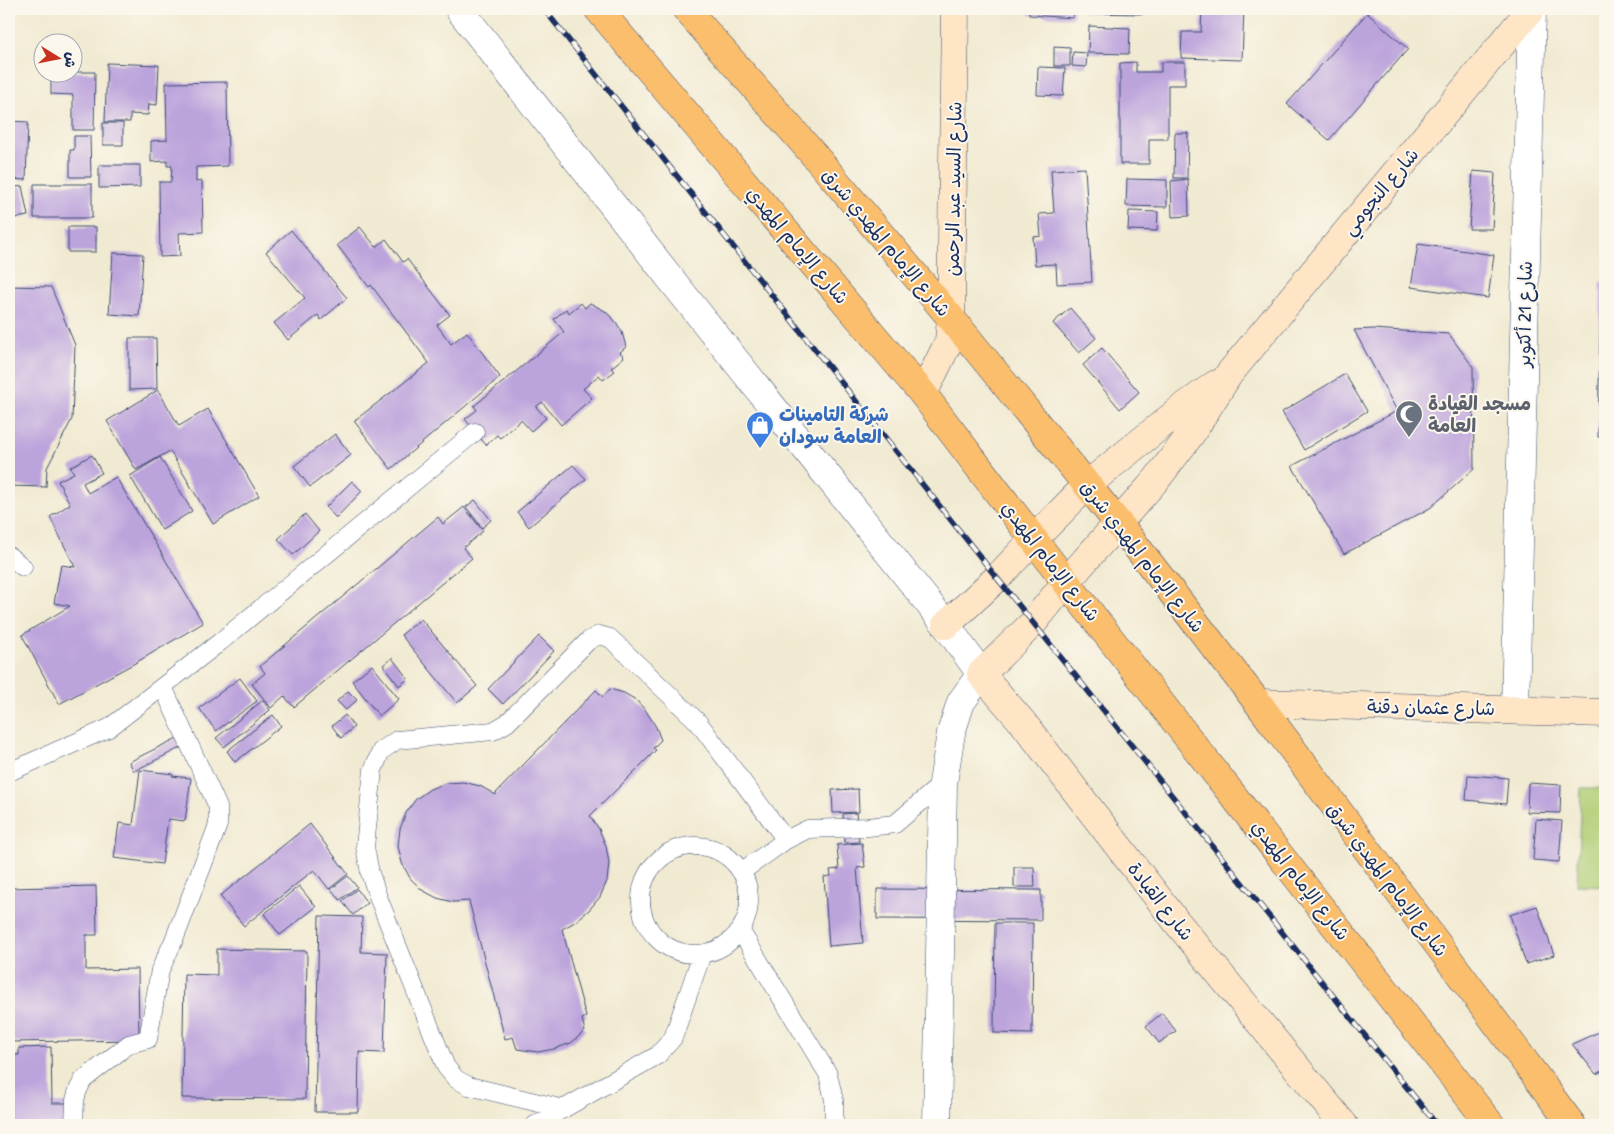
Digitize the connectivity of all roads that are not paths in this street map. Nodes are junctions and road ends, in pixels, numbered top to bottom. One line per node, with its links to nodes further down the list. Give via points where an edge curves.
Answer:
1 (459, 9): 16 (street)
2 (598, 9): 8 (main road, شارع الإمام المهدي)
3 (686, 9): 6 (main road, شارع الإمام المهدي شرق)
4 (955, 9): 6 (street, شارع السيد عبد الرحمن)
5 (1531, 9): 7 (street, شارع النجومي); 20 (street, شارع 21 أكتوبر)
6 (951, 318): 8 (street, شارع السيد عبد الرحمن, via 949,341); 10 (main road, شارع الإمام المهدي شرق)
7 (1229, 374): 10 (street, شارع النجومي); 11 (street, شارع النجومي, via 1191,434)
8 (923, 394): 12 (main road, شارع الإمام المهدي)
9 (475, 432): 18 (lane)
10 (1087, 485): 11 (main road, شارع الإمام المهدي شرق); 12 (street, شارع النجومي)
11 (1118, 523): 15 (street, شارع النجومي); 19 (main road, شارع الإمام المهدي شرق)
12 (1034, 538): 15 (main road, شارع الإمام المهدي); 16 (street, شارع النجومي)
13 (9, 556): 14 (lane)
14 (23, 567)
15 (1066, 582): 17 (street, شارع النجومي, via 1033,623); 34 (main road, شارع الإمام المهدي)
16 (946, 625): 17 (street)
17 (981, 674): 23 (street, via 961,702 950,733); 33 (street, شارع القيادة, via 1024,724 1176,921)
18 (163, 688): 22 (lane, via 109,728); 30 (lane, via 218,807 218,825 160,970 148,1039 129,1044 83,1080 75,1100)
19 (1258, 703): 20 (street, شارع عثمان دقنة); 35 (main road, شارع الإمام المهدي شرق)
20 (1515, 709): 21 (street, شارع عثمان دقنة)
21 (1605, 713)
22 (9, 772)
23 (943, 782): 24 (lane, via 895,824 808,829); 32 (street)
24 (786, 840): 25 (lane); 28 (lane, via 698,722 610,638 600,635 588,641 507,723 493,731 397,740 381,751 373,770 365,847 370,873 446,1067 456,1079 469,1086)
25 (741, 872): 26 (lane, via 749,901 747,916); 27 (lane, via 731,859 718,851 688,846 660,858 643,884 643,915 659,941 672,950)
26 (740, 930): 27 (lane, via 730,942); 31 (lane, via 828,1074 834,1100)
27 (702, 954): 28 (lane, via 673,1038 658,1055)
28 (564, 1109): 29 (lane)
29 (541, 1124)
30 (74, 1125)
31 (834, 1125)
32 (937, 1125)
33 (1344, 1125)
34 (1491, 1125)
35 (1572, 1125)

